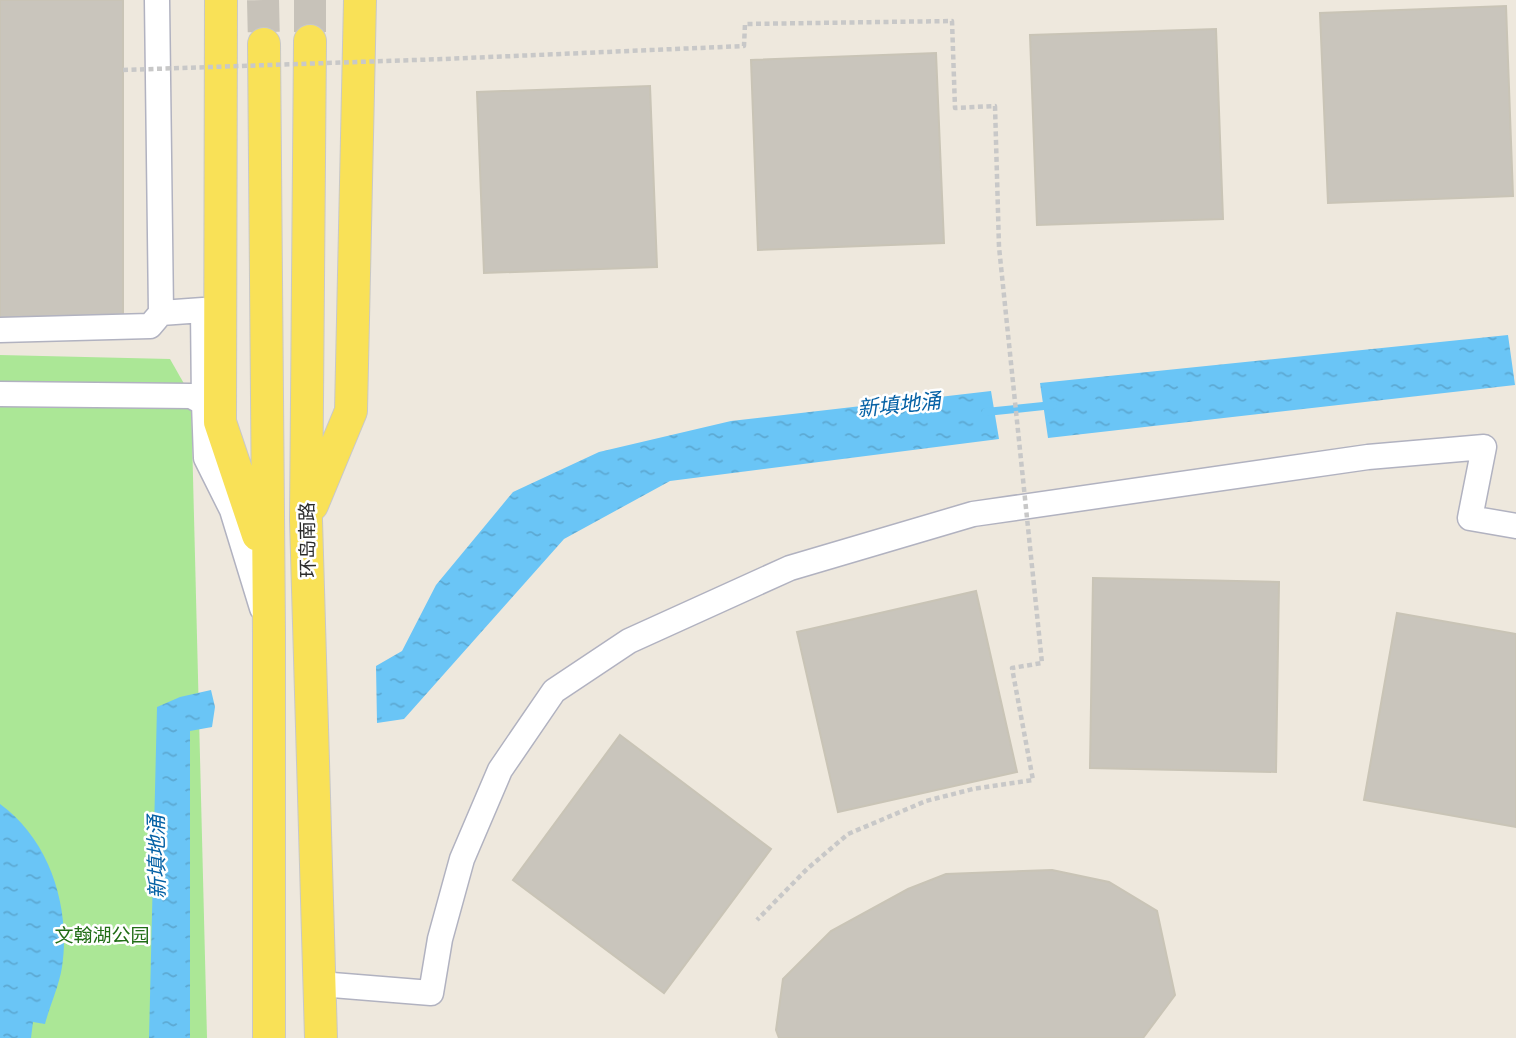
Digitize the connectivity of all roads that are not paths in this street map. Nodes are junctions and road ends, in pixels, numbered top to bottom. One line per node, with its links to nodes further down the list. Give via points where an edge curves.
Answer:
1 (157, 0): 6 (lane)
2 (221, 0): 12 (main road, via 220,422)
3 (360, 0): 10 (main road, via 351,411)
4 (310, 41): 10 (main road, 环岛南路)
5 (264, 44): 12 (main road, 环岛南路)
6 (161, 313): 7 (lane, via 150,326); 9 (lane, via 203,310)
7 (0, 330)
8 (0, 394): 9 (lane, via 191,396)
9 (204, 403): 13 (lane, via 206,458 232,510)
10 (306, 520): 14 (main road, 环岛南路)
11 (1516, 526): 14 (lane, via 1470,518 1484,447 1368,457 972,514 790,568 629,641 554,691 500,770 462,859 431,993)
12 (268, 563): 13 (main road, 环岛南路)
13 (269, 632): 15 (main road, 环岛南路)
14 (320, 984): 16 (main road, 环岛南路)
15 (269, 1038)
16 (321, 1038)

